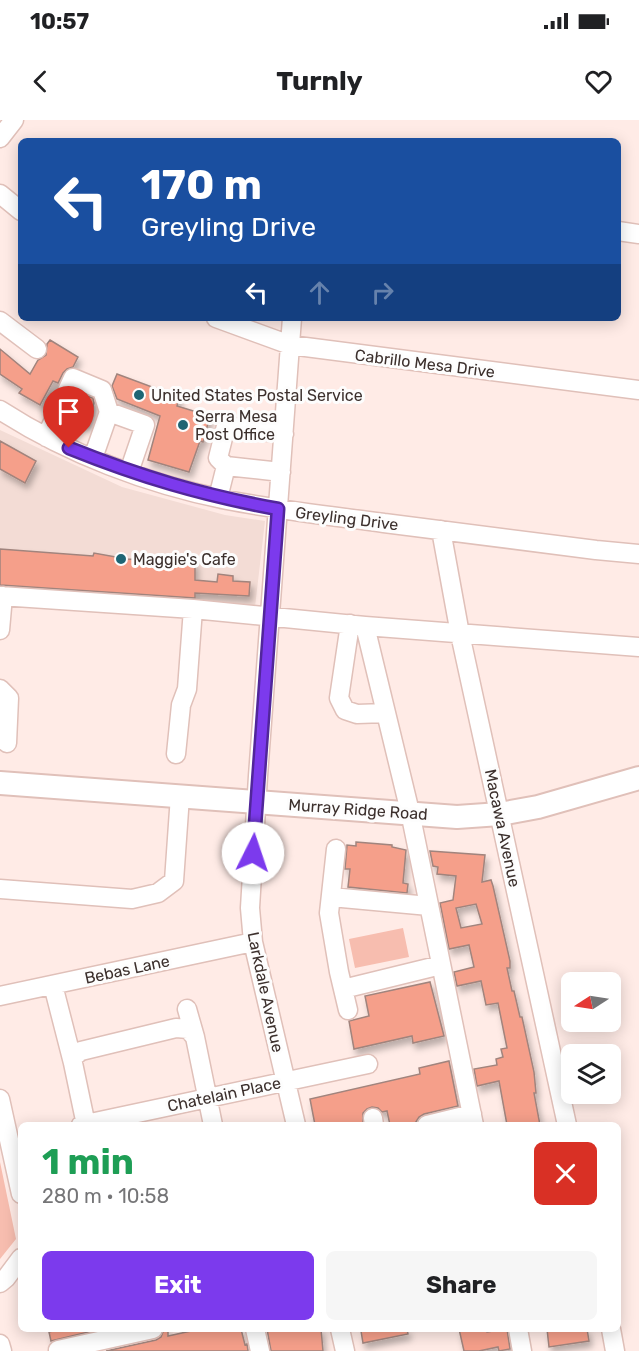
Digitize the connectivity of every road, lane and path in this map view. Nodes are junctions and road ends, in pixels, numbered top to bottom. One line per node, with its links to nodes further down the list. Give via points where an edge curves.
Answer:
1 (15, 120): 2 (street)
2 (0, 138)
3 (0, 194): 4 (street)
4 (18, 209)
5 (621, 231): 6 (street)
6 (639, 234)
7 (0, 321): 11 (street)
8 (224, 321): 10 (street, Cabrillo Mesa Drive)
9 (292, 321): 10 (street, Larkdale Avenue)
10 (290, 345): 12 (street, Cabrillo Mesa Drive); 15 (street, Larkdale Avenue)
11 (38, 349)
12 (639, 390)
13 (0, 410): 16 (street, Greyling Drive)
14 (109, 412): 16 (street, via 102,390 73,378); 17 (street); 19 (street, via 145,425)
15 (284, 434): 18 (street, via 226,426 218,458); 20 (street, Larkdale Avenue)
16 (46, 437): 17 (street, Greyling Drive)
17 (93, 458): 19 (street, Greyling Drive)
18 (226, 466): 20 (street); 21 (street)
19 (129, 472): 21 (street, Greyling Drive)
20 (281, 472): 22 (street, Larkdale Avenue)
21 (218, 498): 22 (street, Greyling Drive)
22 (278, 509): 23 (street, Greyling Drive); 27 (street, Larkdale Avenue)
23 (441, 530): 24 (street, Greyling Drive); 30 (street, Macawa Avenue)
24 (639, 554)
25 (1, 596): 26 (street); 29 (street)
26 (192, 609): 27 (street); 35 (street, via 187,689 181,705)
27 (270, 615): 28 (street); 39 (street, Larkdale Avenue)
28 (358, 625): 30 (street); 33 (street); 33 (street, via 339,698 345,710 357,714)
29 (0, 630)
30 (460, 634): 31 (street); 41 (street, Macawa Avenue)
31 (639, 647)
32 (0, 689): 34 (street, via 9,698)
33 (386, 712): 40 (street)
34 (7, 743)
35 (176, 754)
36 (639, 778): 41 (main road, Murray Ridge Road)
37 (0, 783): 38 (main road, Murray Ridge Road)
38 (180, 796): 39 (main road, Murray Ridge Road); 43 (street, via 174,881 158,892 132,899)
39 (257, 802): 40 (main road, Murray Ridge Road); 46 (street, Larkdale Avenue, via 250,908)
40 (410, 812): 41 (main road, Murray Ridge Road, via 457,817); 45 (street)
41 (500, 814): 65 (street, Macawa Avenue)
42 (336, 849): 44 (street)
43 (0, 890)
44 (331, 897): 45 (street); 49 (street, via 329,913)
45 (429, 906): 47 (street)
46 (253, 942): 48 (street, Bebas Lane); 56 (street, Larkdale Avenue)
47 (441, 965): 49 (street); 59 (street)
48 (53, 985): 50 (street, Bebas Lane); 54 (street)
49 (343, 989): 52 (street)
50 (0, 996)
51 (187, 1009): 53 (street)
52 (348, 1010)
53 (195, 1037): 54 (street, via 188,1029 176,1028 81,1051 73,1057); 57 (street)
54 (73, 1064): 60 (street)
55 (368, 1064): 56 (street, Chatelain Place)
56 (286, 1081): 57 (street, Chatelain Place); 63 (street, Larkdale Avenue)
57 (207, 1098): 61 (street, Chatelain Place); 62 (street)
58 (0, 1099): 66 (street)
59 (473, 1119): 64 (street)
60 (83, 1122)
61 (98, 1122)
62 (212, 1122)
63 (295, 1122)
64 (450, 1122)
65 (566, 1122)
66 (16, 1139): 67 (street)
67 (18, 1161)
68 (18, 1266): 69 (street)
69 (0, 1282)
70 (141, 1332): 76 (street)
71 (256, 1332): 78 (street)
72 (341, 1332): 79 (street)
73 (519, 1332): 80 (street)
74 (611, 1332): 81 (street)
75 (0, 1344): 77 (street)
76 (70, 1349)
77 (2, 1351)
78 (260, 1351)
79 (345, 1351)
80 (522, 1351)
81 (615, 1351)

